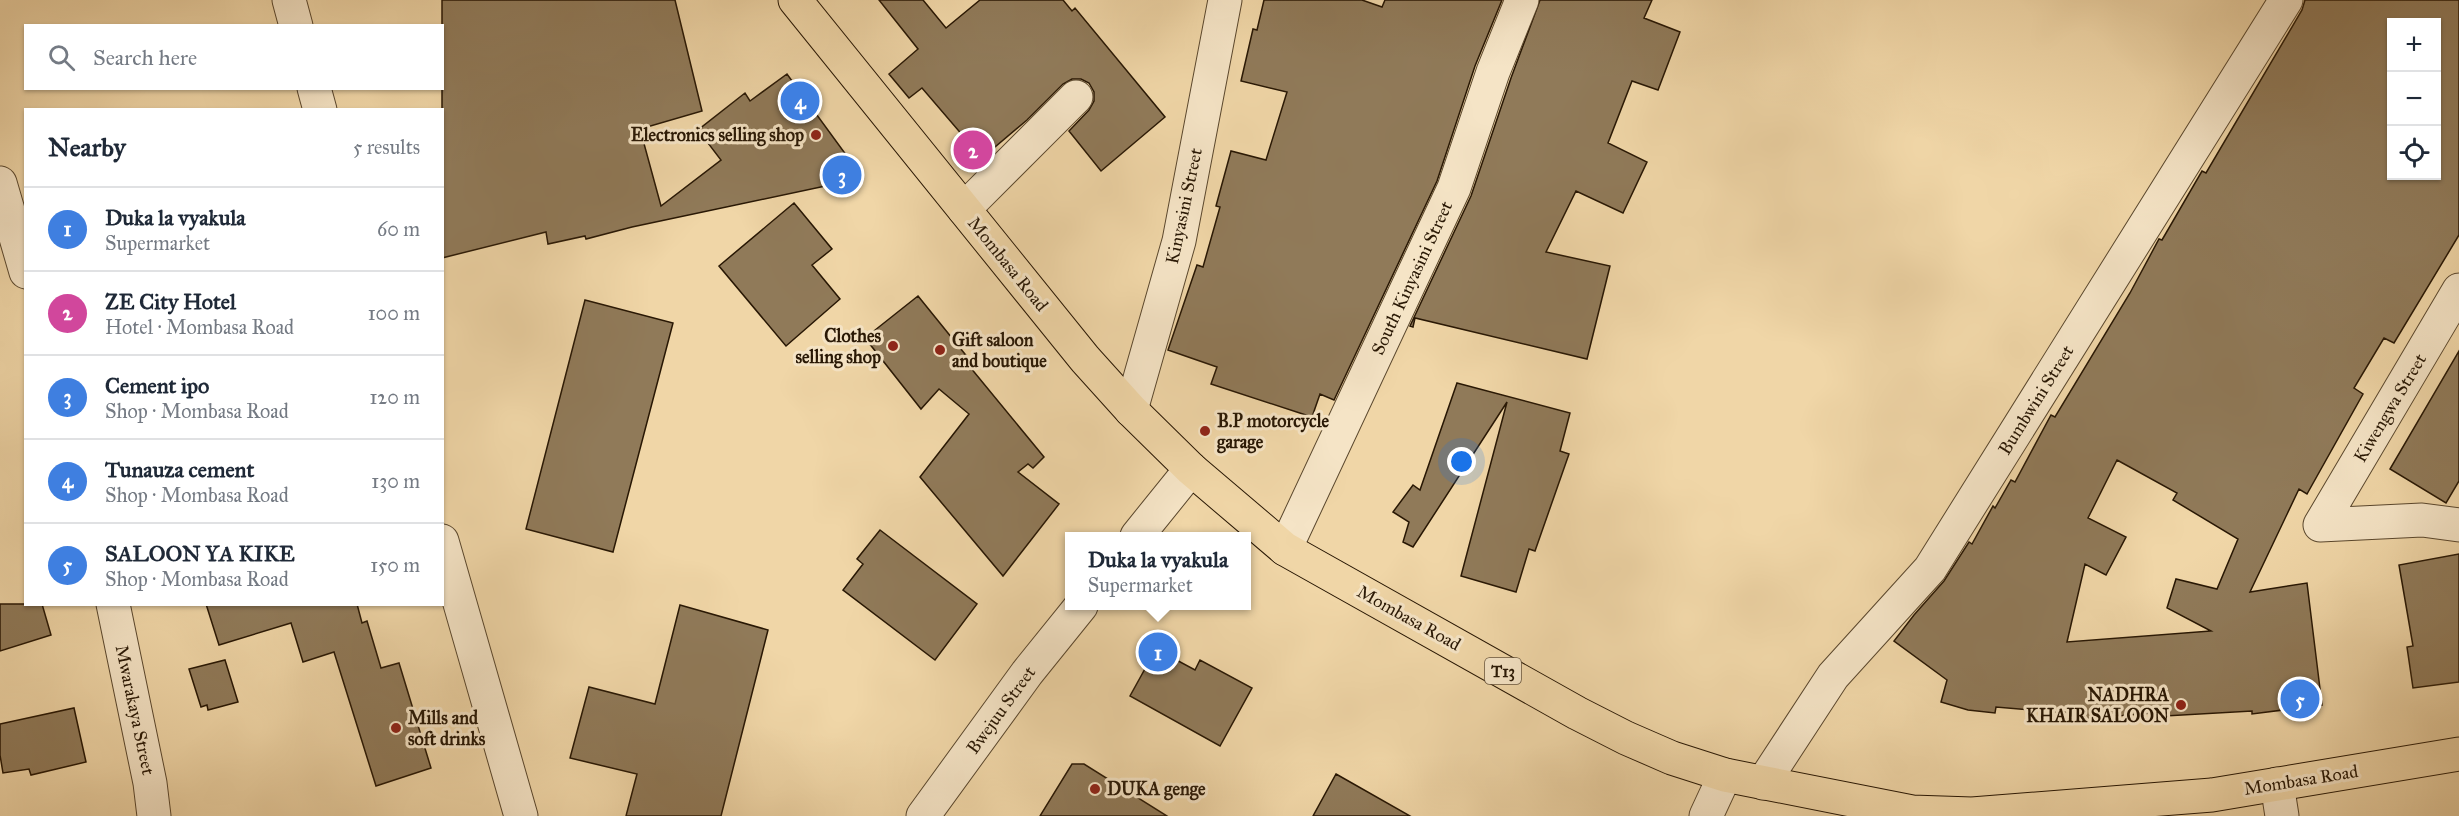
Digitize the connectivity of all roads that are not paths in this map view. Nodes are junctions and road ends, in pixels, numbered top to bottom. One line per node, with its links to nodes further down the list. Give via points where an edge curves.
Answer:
1 (289, 0): 6 (street)
2 (795, 0): 11 (highway, Mombasa Road / T13)
3 (1225, 0): 14 (street, Kinyasini Street, via 1179,241)
4 (1522, 0): 19 (street, South Kinyasini Street, via 1454,188)
5 (2286, 0): 24 (street, Bumbwini Street, via 1930,569 1833,676)
6 (295, 24)
7 (315, 90): 9 (street)
8 (1076, 97): 11 (street)
9 (319, 108)
10 (0, 183): 12 (street)
11 (964, 209): 14 (highway, Mombasa Road / T13)
12 (24, 265)
13 (2459, 290): 16 (street, Kiwengwa Street, via 2320,525 2422,520)
14 (1131, 410): 15 (highway, Mombasa Road / T13)
15 (1191, 470): 17 (street); 19 (highway, Mombasa Road / T13)
16 (2459, 525)
17 (1141, 532)
18 (444, 548): 28 (street)
19 (1285, 549): 23 (highway, Mombasa Road / T13, via 1596,723 1672,758)
20 (113, 606): 27 (street, Mwarakaya Street)
21 (1078, 610): 29 (street, Bwejuu Street)
22 (2459, 754): 25 (highway, Mombasa Road / T13)
23 (1725, 775): 24 (highway, Mombasa Road / T13); 30 (street)
24 (1763, 783): 26 (highway, Mombasa Road / T13, via 1912,812)
25 (2277, 784): 26 (highway, Mombasa Road / T13); 31 (street)
26 (2079, 812)
27 (154, 816)
28 (521, 816)
29 (923, 816)
30 (1706, 816)
31 (2282, 816)

